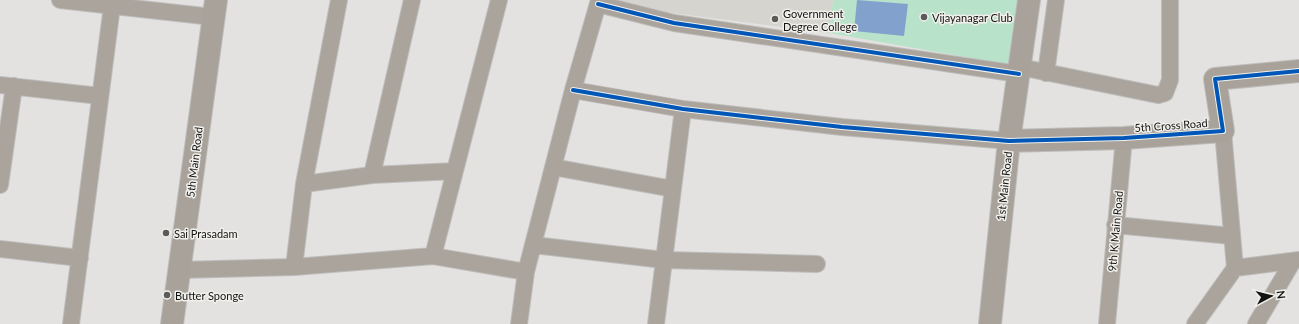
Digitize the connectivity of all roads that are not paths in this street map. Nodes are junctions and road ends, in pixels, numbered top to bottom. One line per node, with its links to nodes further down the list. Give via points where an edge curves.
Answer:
1 (60, 0): 9 (street)
2 (339, 0): 24 (street)
3 (412, 0): 23 (street)
4 (499, 0): 22 (street)
5 (1029, 0): 12 (street, 1st Main Road)
6 (1056, 0): 13 (street)
7 (1170, 0): 13 (street, via 1170,80 1165,93 1158,95)
8 (598, 2): 12 (street, via 674,23); 15 (street)
9 (112, 6): 10 (street); 16 (street)
10 (214, 8): 38 (street, 5th Main Road)
11 (1299, 71): 18 (street, 5th Cross Road, via 1215,79)
12 (1019, 72): 13 (street); 20 (street, 1st Main Road)
13 (1046, 73)
14 (7, 86): 16 (street); 25 (street)
15 (573, 90): 17 (street); 21 (street)
16 (100, 96): 32 (street)
17 (683, 109): 20 (street, via 842,127); 26 (street)
18 (1222, 131): 19 (street, 5th Cross Road); 28 (street)
19 (1124, 138): 20 (street, 5th Cross Road); 27 (street, 9th K Main Road)
20 (1009, 141): 44 (street, 1st Main Road)
21 (553, 168): 26 (street); 29 (street)
22 (455, 171): 23 (street); 31 (street)
23 (372, 175): 24 (street)
24 (304, 184): 36 (street)
25 (0, 185)
26 (672, 189): 33 (street)
27 (1115, 226): 28 (street); 45 (street, 9th K Main Road)
28 (1232, 236): 37 (street)
29 (533, 246): 33 (street); 39 (street)
30 (0, 249): 32 (street)
31 (433, 256): 36 (street); 39 (street)
32 (80, 258): 40 (street)
33 (664, 260): 35 (street); 43 (street)
34 (1296, 261): 37 (street); 47 (street)
35 (817, 264)
36 (294, 266): 38 (street)
37 (1235, 268): 46 (street)
38 (179, 270): 41 (street, 5th Main Road)
39 (526, 272): 42 (street)
40 (71, 324)
41 (172, 324)
42 (519, 324)
43 (656, 324)
44 (990, 324)
45 (1107, 324)
46 (1195, 324)
47 (1256, 324)

